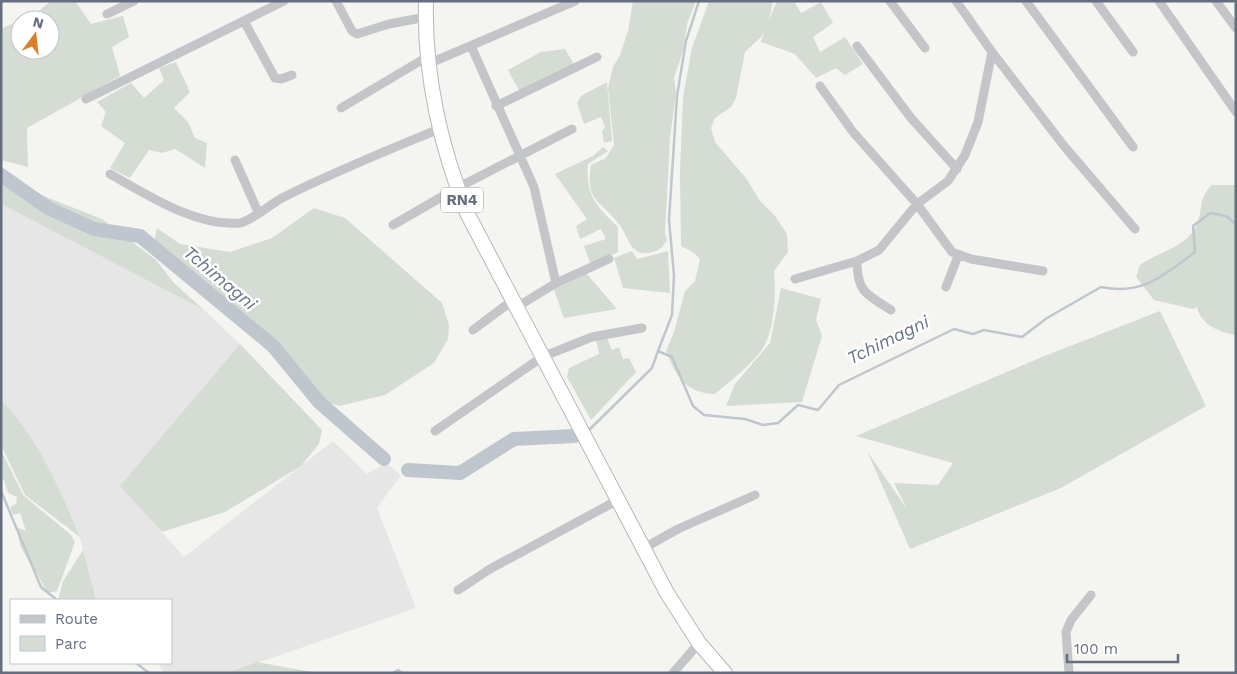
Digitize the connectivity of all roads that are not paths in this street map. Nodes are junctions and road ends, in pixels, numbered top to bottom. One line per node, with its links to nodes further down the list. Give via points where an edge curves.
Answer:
1 (134, 1): 12 (street)
2 (284, 1): 14 (street)
3 (336, 1): 13 (street, via 354,33)
4 (426, 1): 13 (highway, RN4)
5 (575, 1): 16 (street)
6 (890, 1): 18 (street)
7 (956, 1): 19 (street)
8 (1026, 1): 31 (street)
9 (1096, 1): 20 (street)
10 (1160, 1): 28 (street)
11 (1216, 1): 15 (street)
12 (107, 14)
13 (426, 17): 22 (highway, RN4)
14 (244, 21): 23 (street, via 275,78); 25 (street)
15 (1236, 28)
16 (471, 46): 22 (street); 26 (street)
17 (856, 46): 34 (street, via 911,118)
18 (925, 48)
19 (992, 52): 34 (street, via 978,122); 40 (street, via 1064,146)
20 (1133, 52)
21 (597, 57): 26 (street)
22 (428, 60): 27 (street); 29 (highway, RN4)
23 (292, 75)
24 (820, 86): 37 (street, via 853,132)
25 (86, 99)
26 (496, 106): 32 (street)
27 (341, 108)
28 (1236, 112)
29 (439, 129): 36 (highway, RN4); 38 (street, via 313,183)
30 (572, 129): 32 (street)
31 (1133, 147)
32 (520, 157): 36 (street); 46 (street, via 534,187)
33 (235, 160): 38 (street)
34 (957, 169): 37 (street, via 940,188)
35 (110, 174): 38 (street, via 169,206 209,219 240,223)
36 (457, 188): 39 (street); 48 (highway, RN4)
37 (917, 204): 41 (street); 43 (street, via 885,244)
38 (258, 212)
39 (393, 225)
40 (1135, 229)
41 (958, 256): 44 (street); 47 (street)
42 (609, 259): 46 (street)
43 (858, 261): 45 (street); 49 (street, via 857,280 860,286)
44 (1043, 271)
45 (795, 279)
46 (556, 282): 48 (street)
47 (946, 287)
48 (515, 303): 51 (street); 52 (highway, RN4)
49 (891, 310)
50 (642, 328): 52 (street, via 592,337)
51 (473, 330)
52 (542, 357): 53 (street); 55 (highway, RN4)
53 (435, 431)
54 (755, 495): 56 (street)
55 (618, 500): 56 (highway, RN4); 57 (street, via 507,559)
56 (644, 548): 59 (highway, RN4)
57 (458, 590)
58 (1091, 595): 62 (street, via 1071,620 1066,632)
59 (698, 643): 60 (street); 61 (highway, RN4)
60 (673, 673)
61 (725, 673)
62 (1069, 673)

